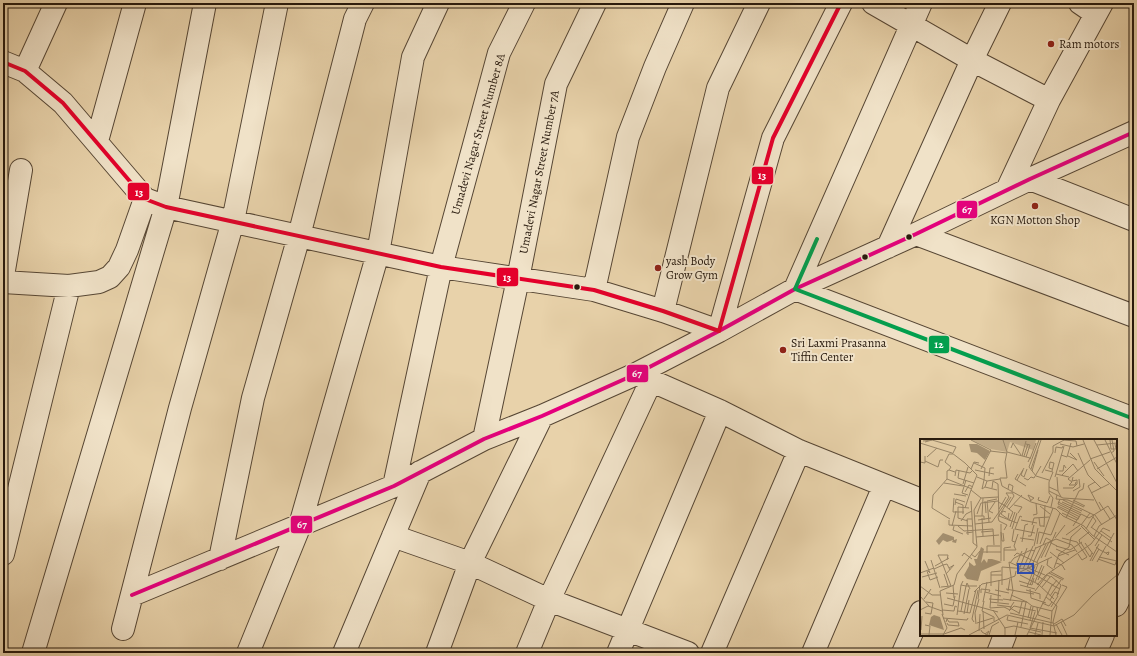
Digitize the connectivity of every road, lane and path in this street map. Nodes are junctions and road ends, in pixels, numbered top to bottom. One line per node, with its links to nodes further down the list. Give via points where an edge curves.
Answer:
1 (56, 3): 19 (street)
2 (135, 3): 22 (street)
3 (205, 3): 27 (street)
4 (277, 3): 29 (street)
5 (362, 3): 31 (street, via 355,19)
6 (438, 3): 33 (street, via 413,57)
7 (524, 3): 34 (street, Umadevi Nagar Street Number 8A, via 499,53)
8 (596, 3): 36 (street, Umadevi Nagar Street Number 7A, via 556,84)
9 (683, 3): 40 (street, via 628,138)
10 (759, 3): 41 (street, via 718,88)
11 (841, 3): 43 (street, via 773,138)
12 (873, 3): 16 (street)
13 (921, 3): 16 (street)
14 (1000, 3): 17 (street)
15 (1093, 7): 20 (street)
16 (911, 25): 17 (street); 39 (street)
17 (972, 60): 20 (street); 32 (street)
18 (3, 62): 19 (street)
19 (25, 71): 22 (street, via 64,103)
20 (1049, 100): 25 (street)
21 (1133, 133): 24 (street)
22 (97, 141): 26 (street)
23 (21, 170): 35 (street)
24 (1030, 179): 25 (street); 28 (street)
25 (1007, 190): 30 (street)
26 (145, 199): 27 (street); 38 (street, via 119,267 110,277 99,282)
27 (166, 207): 29 (street); 68 (street)
28 (1134, 220)
29 (233, 221): 31 (street); 60 (street, via 180,408)
30 (916, 234): 32 (street); 42 (street)
31 (299, 236): 33 (street); 57 (street, via 253,398)
32 (888, 247): 39 (street)
33 (378, 253): 34 (street); 54 (street)
34 (441, 267): 36 (street); 51 (street, Umadevi Nagar Street Number 8A)
35 (3, 276)
36 (518, 279): 40 (street); 48 (street, Umadevi Nagar Street Number 7A)
37 (3, 282): 38 (street)
38 (70, 286): 56 (street)
39 (795, 289): 43 (street); 47 (street)
40 (594, 290): 41 (street)
41 (663, 311): 43 (street)
42 (1134, 316)
43 (719, 331): 44 (street)
44 (644, 377): 45 (street); 46 (street); 62 (street)
45 (720, 411): 49 (street); 65 (street)
46 (542, 416): 48 (street); 58 (street)
47 (1134, 419)
48 (484, 439): 50 (street)
49 (799, 451): 52 (street); 75 (street)
50 (420, 472): 51 (street); 55 (street)
51 (394, 486): 54 (street)
52 (884, 486): 53 (street); 76 (street)
53 (920, 500)
54 (300, 525): 57 (street); 69 (street)
55 (393, 536): 58 (street); 70 (street)
56 (4, 548)
57 (220, 559): 60 (street)
58 (470, 563): 62 (street); 71 (street)
59 (1134, 569): 61 (street)
60 (132, 595): 64 (street)
61 (1122, 596)
62 (549, 600): 65 (street); 72 (street)
63 (920, 614): 77 (street)
64 (123, 629)
65 (628, 629): 73 (street); 74 (street)
66 (1005, 636): 78 (street)
67 (1103, 636): 79 (street)
68 (33, 653)
69 (248, 653)
70 (344, 653)
71 (437, 653)
72 (527, 653)
73 (618, 653)
74 (688, 653)
75 (712, 653)
76 (813, 653)
77 (903, 653)
78 (998, 653)
79 (1095, 653)

